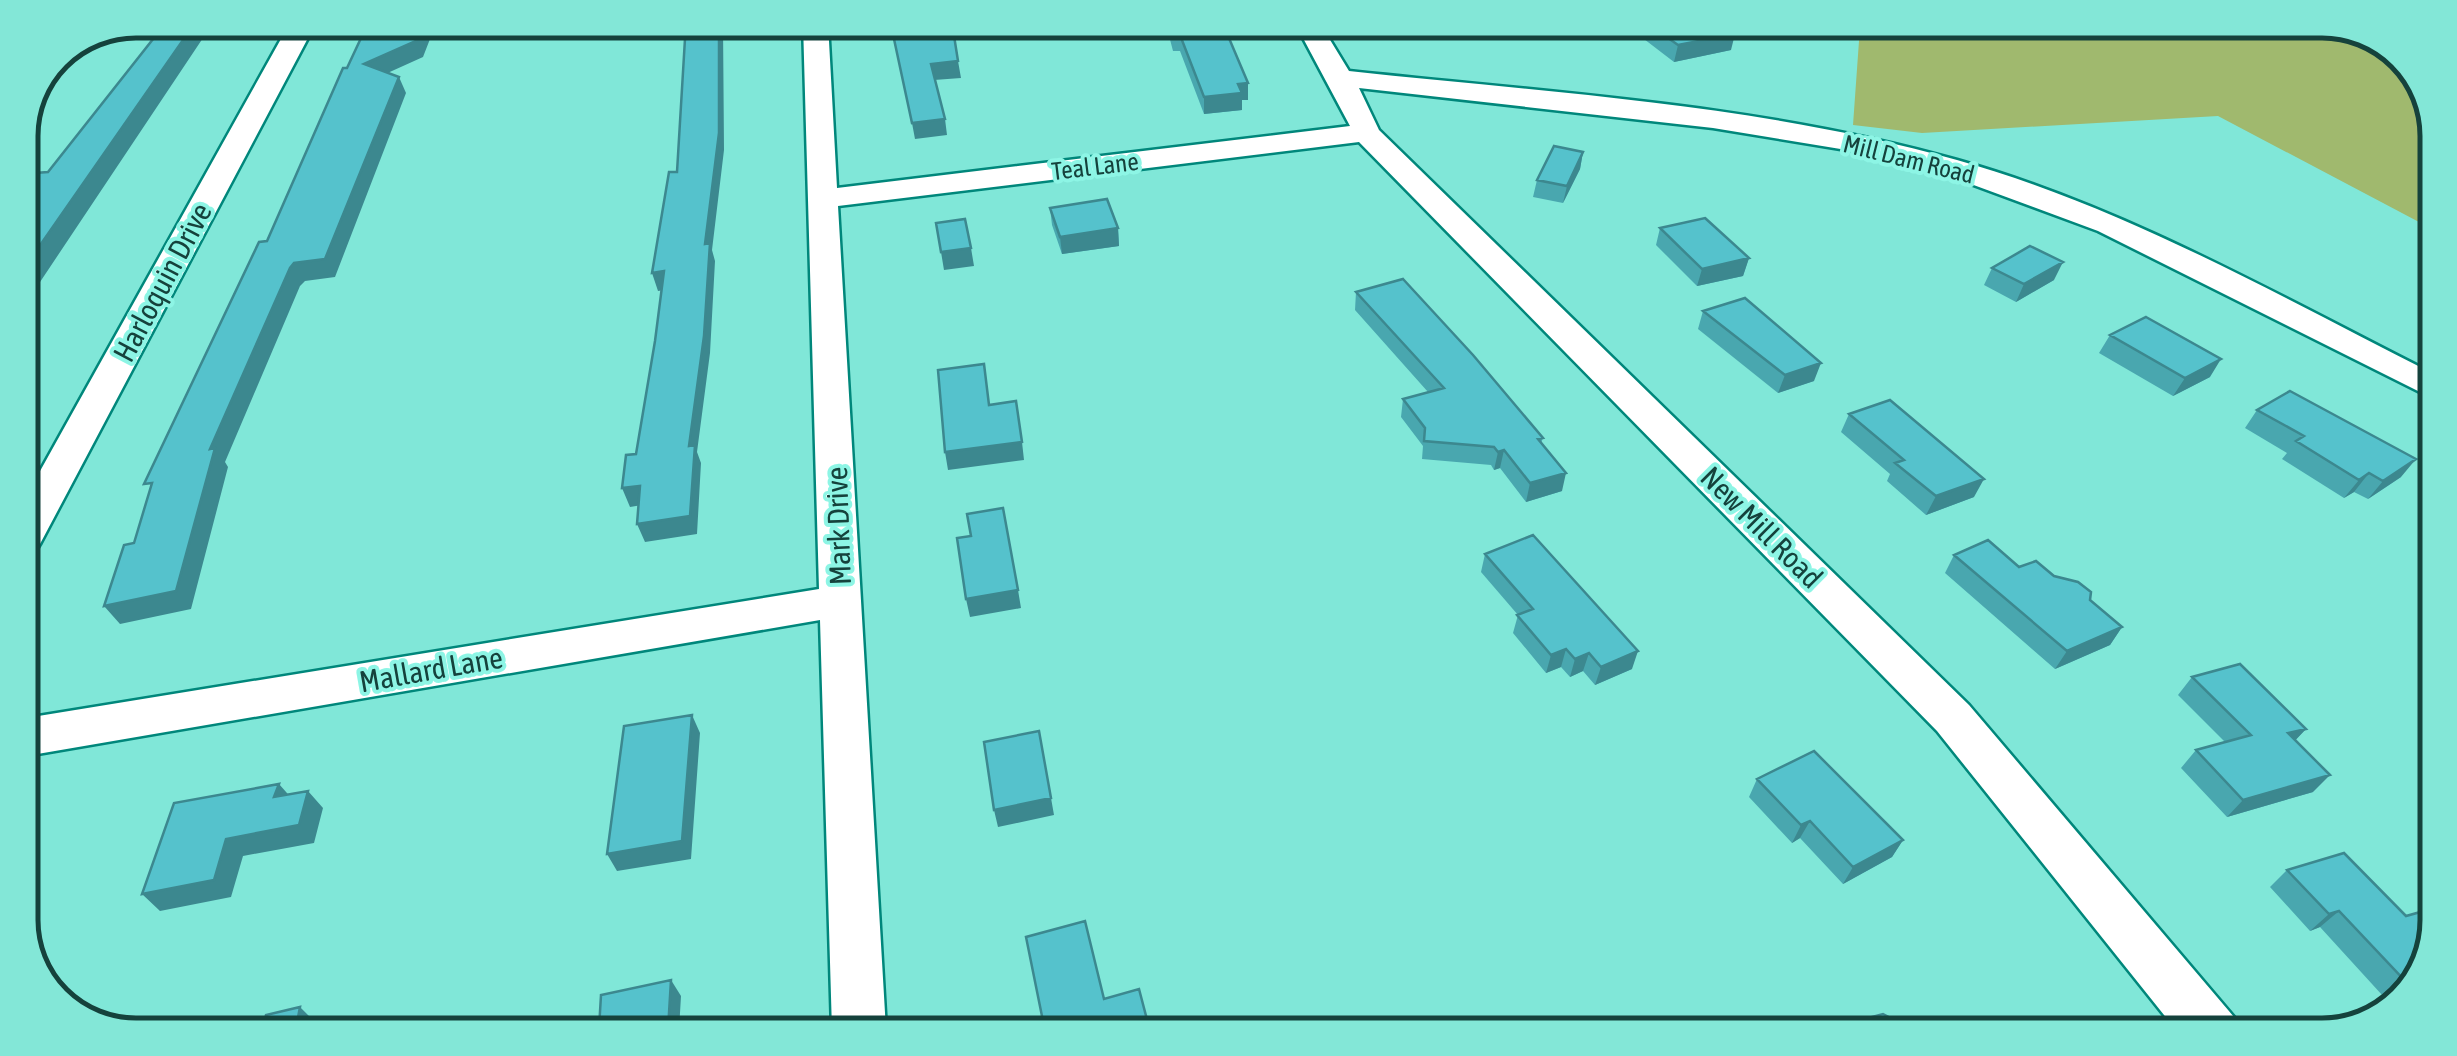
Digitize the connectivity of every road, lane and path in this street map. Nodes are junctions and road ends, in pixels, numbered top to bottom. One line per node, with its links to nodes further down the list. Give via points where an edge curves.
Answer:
1 (295, 38): 8 (street, Harloquin Drive)
2 (817, 38): 6 (street, Mark Drive)
3 (1317, 38): 4 (street, New Mill Road)
4 (1340, 78): 5 (street, New Mill Road); 7 (street, Mill Dam Road, via 1713,120 1873,146 1951,167 2109,224)
5 (1366, 133): 6 (street, Teal Lane); 12 (street, New Mill Road, via 1953,718)
6 (824, 199): 9 (street, Mark Drive)
7 (2419, 381)
8 (38, 511)
9 (841, 601): 10 (street, Mallard Lane); 11 (street, Mark Drive)
10 (38, 735)
11 (858, 1018)
12 (2199, 1018)

